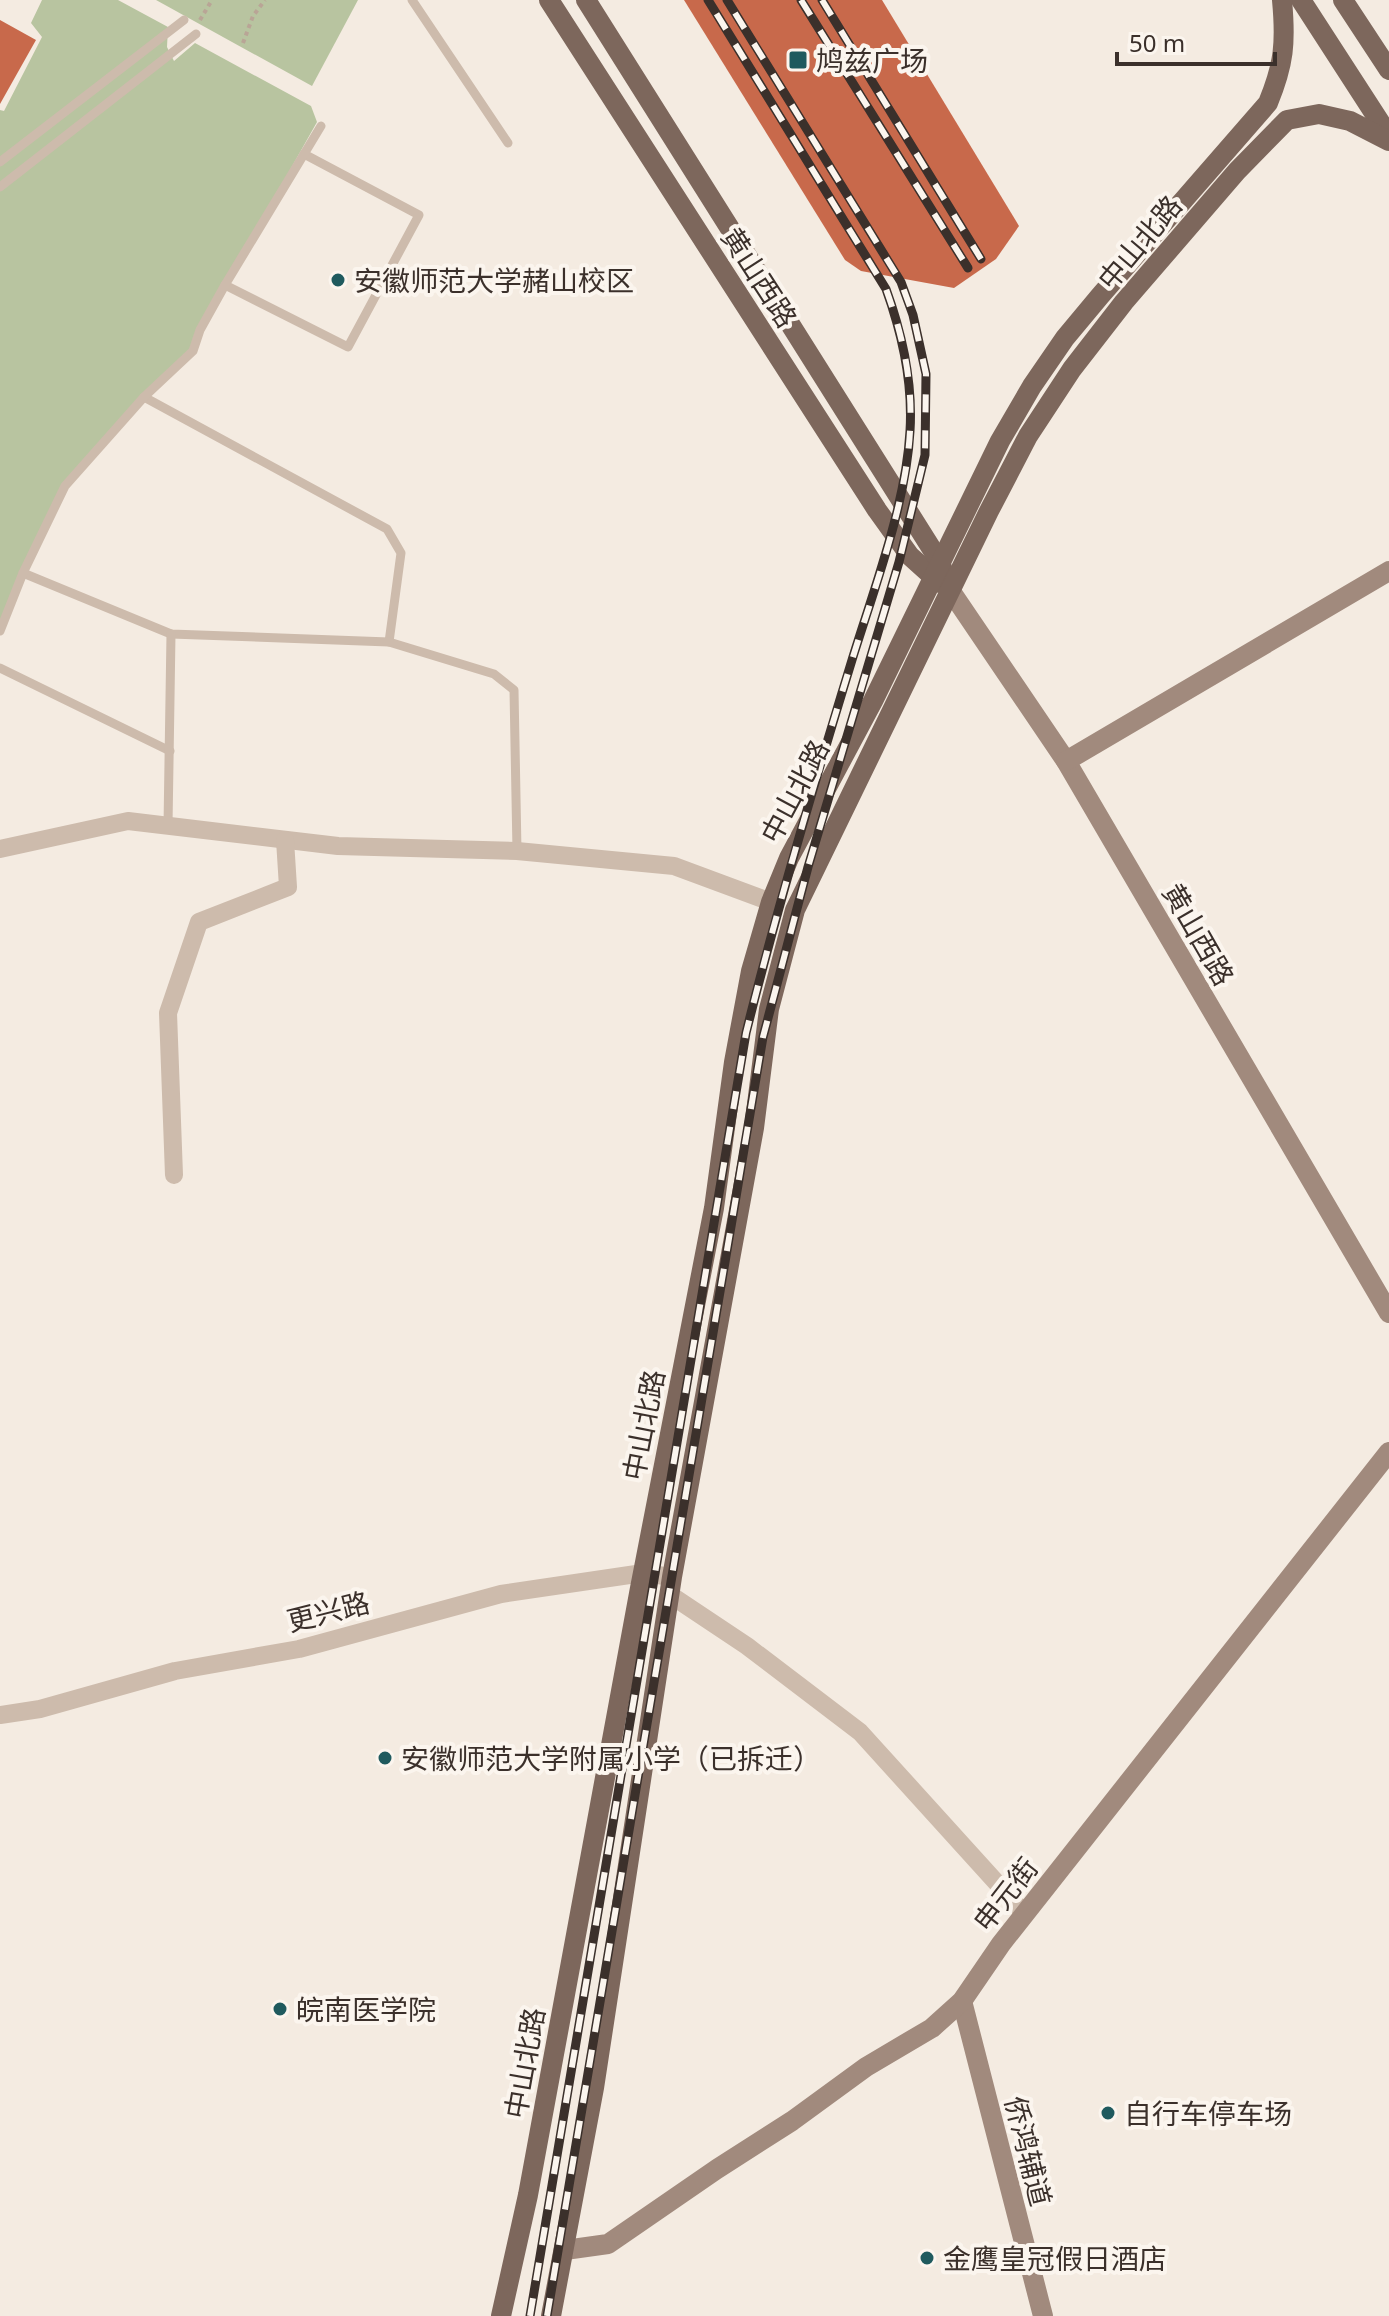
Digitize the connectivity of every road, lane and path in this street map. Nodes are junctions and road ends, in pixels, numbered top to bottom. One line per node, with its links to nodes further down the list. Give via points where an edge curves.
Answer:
1 (212, 0): 10 (path)
2 (265, 0): 11 (path)
3 (412, 0): 15 (lane)
4 (549, 0): 21 (main road, 黄山西路, via 877,510 910,556)
5 (586, 0): 21 (main road, 黄山西路)
6 (1282, 0): 21 (main road, 中山北路, via 1282,70 1268,103 1065,338 1000,441)
7 (1301, 0): 14 (main road)
8 (1343, 0): 12 (main road)
9 (184, 20): 17 (lane)
10 (196, 34): 18 (lane)
11 (243, 43)
12 (1388, 68)
13 (321, 126): 16 (lane)
14 (1389, 138): 24 (main road, 中山北路, via 1319,114 1287,120 1237,171 1072,369 1028,436)
15 (508, 143)
16 (304, 154): 19 (lane); 19 (lane, via 419,215 348,347)
17 (0, 162)
18 (0, 187)
19 (225, 285): 20 (lane, via 193,351)
20 (144, 397): 23 (lane, via 65,486); 27 (lane, via 387,529 401,553)
21 (936, 570): 24 (main road); 35 (main road, 中山北路)
22 (1389, 571): 30 (street)
23 (23, 573): 25 (lane); 26 (lane)
24 (950, 590): 30 (street, 黄山西路); 40 (main road, 中山北路, via 795,910 769,1009 754,1128)
25 (0, 631)
26 (171, 634): 27 (lane); 29 (lane)
27 (389, 642): 34 (lane, via 494,674 514,690)
28 (0, 668): 29 (lane)
29 (170, 751): 31 (lane)
30 (1066, 761): 37 (street, 黄山西路)
31 (168, 826): 32 (street); 33 (street, via 128,821)
32 (285, 840): 34 (street); 36 (street, via 288,887 199,922 168,1013)
33 (0, 849)
34 (517, 851): 35 (street, via 674,866)
35 (771, 902): 39 (main road, 中山北路, via 751,971 714,1208)
36 (174, 1175)
37 (1389, 1313)
38 (1389, 1452): 42 (street, 申元街)
39 (643, 1573): 40 (street, 更兴路); 41 (street, 更兴路, via 501,1594 299,1649 175,1671); 45 (main road, 中山北路)
40 (671, 1586): 42 (street, via 860,1732); 44 (main road, 中山北路)
41 (0, 1715)
42 (1025, 1914): 43 (street, 申元街)
43 (962, 2001): 44 (street, 申元街, via 932,2028 866,2067 608,2244); 47 (street, 侨鸿辅道)
44 (565, 2250): 46 (main road, 中山北路)
45 (501, 2316)
46 (551, 2316)
47 (1043, 2316)

